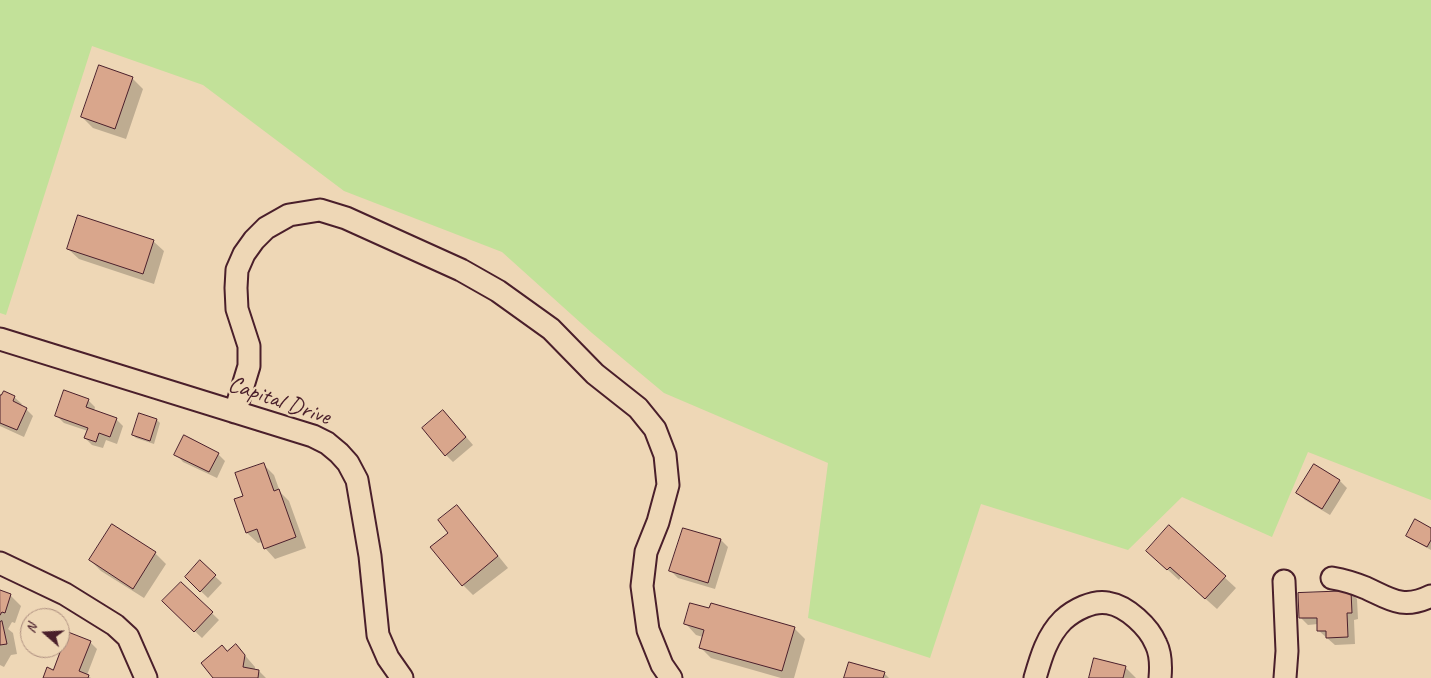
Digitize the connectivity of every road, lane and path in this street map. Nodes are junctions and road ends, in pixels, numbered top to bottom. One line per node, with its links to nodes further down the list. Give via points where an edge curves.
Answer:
1 (0, 340): 2 (street, Capital Drive)
2 (235, 412): 8 (street, Capital Drive, via 312,436 327,444 348,463 357,480 363,513 378,636); 9 (street, via 250,366 250,346 238,309 237,270 254,240 266,228 289,215 320,210 346,218 461,270 498,291 551,329 595,374 638,408 655,429 665,455 668,485 646,552 642,586 648,630)
3 (0, 563): 7 (street, via 65,594 115,625 128,637)
4 (1332, 578): 6 (street, via 1347,580 1385,599 1420,602)
5 (1284, 581): 12 (street)
6 (1431, 596)
7 (146, 678)
8 (402, 678)
9 (670, 678)
10 (1035, 678): 11 (street, via 1044,650 1063,620 1093,603 1109,603 1128,611 1146,628 1157,645)
11 (1160, 678)
12 (1285, 678)

